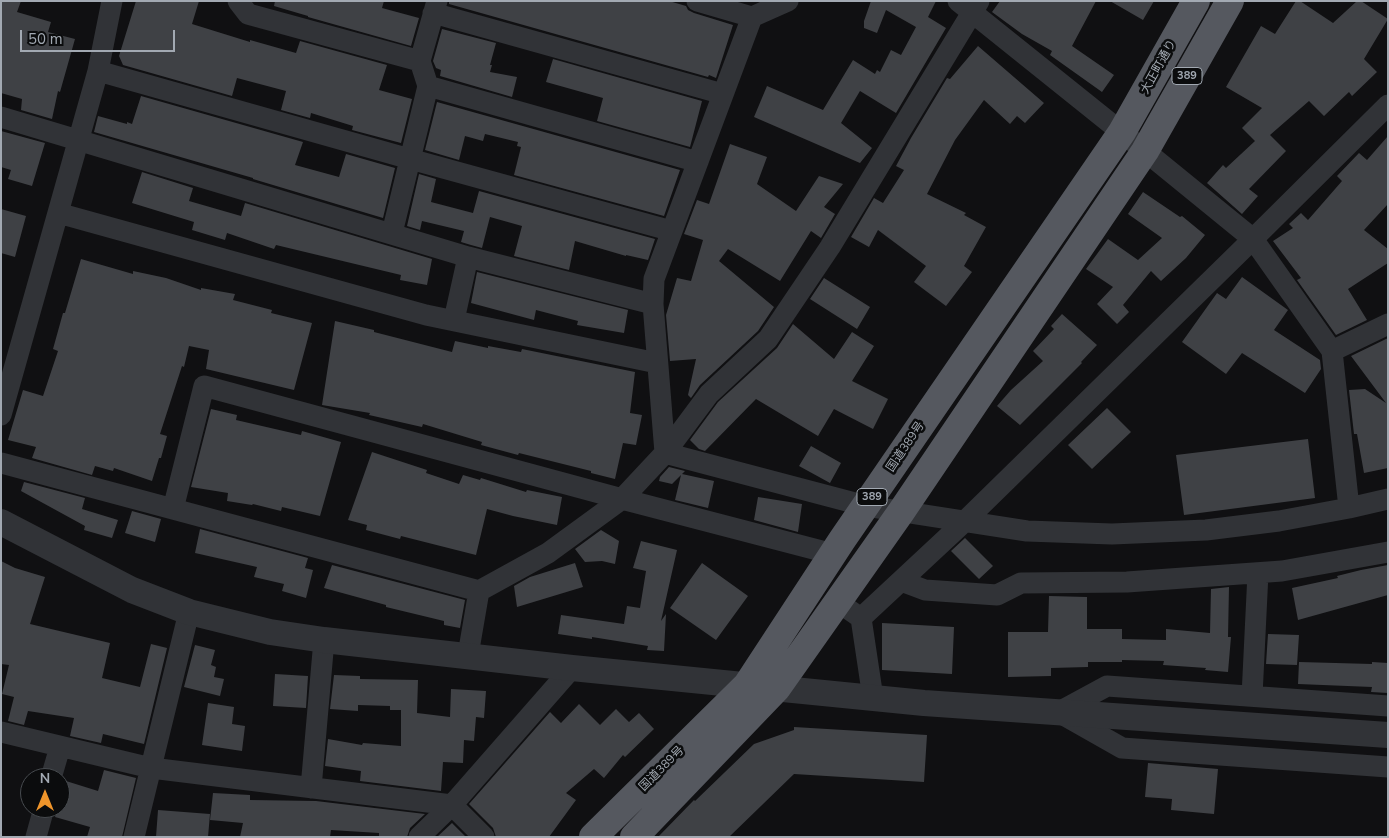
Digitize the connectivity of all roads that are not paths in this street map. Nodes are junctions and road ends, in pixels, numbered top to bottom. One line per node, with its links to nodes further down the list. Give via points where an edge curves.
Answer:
1 (112, 1): 11 (street)
2 (238, 1): 10 (street, via 248,14)
3 (697, 1): 9 (street)
4 (788, 1): 9 (street)
5 (1196, 1): 16 (highway, 大正町通り / 389)
6 (1230, 1): 18 (highway, 389)
7 (970, 5): 16 (street); 32 (street, via 830,247 768,339 709,394)
8 (435, 7): 10 (street); 13 (street)
9 (752, 17): 13 (street)
10 (420, 61): 12 (street)
11 (98, 70): 17 (street); 19 (street)
12 (428, 86): 19 (street); 20 (street)
13 (723, 94): 20 (street)
14 (1388, 105): 24 (street)
15 (1, 117): 17 (street)
16 (1122, 132): 18 (street); 36 (highway, 国道389号 / 389)
17 (78, 140): 21 (street); 23 (street)
18 (1145, 151): 24 (street); 39 (highway, 389)
19 (410, 159): 22 (street); 23 (street)
20 (698, 162): 22 (street)
21 (58, 213): 27 (street); 31 (street)
22 (672, 231): 26 (street, via 654,279)
23 (392, 233): 25 (street)
24 (1253, 239): 29 (street); 41 (street)
25 (468, 256): 26 (street); 27 (street)
26 (653, 304): 30 (street)
27 (454, 320): 30 (street)
28 (1387, 325): 29 (street)
29 (1332, 351): 37 (street)
30 (657, 363): 32 (street)
31 (1, 415)
32 (665, 452): 34 (street); 36 (street)
33 (1, 463): 38 (street)
34 (622, 499): 38 (street, via 204,386); 43 (street); 46 (street, via 548,553)
35 (1388, 499): 37 (street)
36 (866, 506): 39 (street); 43 (highway, 国道389号 / 389)
37 (1349, 508): 41 (street, via 1206,530 1112,534 1026,531)
38 (173, 509): 46 (street)
39 (901, 512): 41 (street); 47 (highway, 389)
40 (1, 522): 48 (street, via 132,590)
41 (964, 522): 45 (street)
42 (1388, 552): 44 (street)
43 (833, 554): 53 (highway, 国道389号 / 389)
44 (1258, 573): 45 (street, via 1128,582 1021,583 997,595 924,590); 55 (street)
45 (901, 581): 49 (street)
46 (479, 591): 51 (street)
47 (838, 602): 49 (street); 54 (highway, 389)
48 (189, 612): 50 (street, via 270,632); 64 (street)
49 (861, 618): 56 (street)
50 (324, 640): 51 (street); 65 (street)
51 (468, 655): 52 (street)
52 (572, 668): 53 (street); 66 (street)
53 (747, 685): 54 (street); 72 (highway, 国道389号 / 389)
54 (777, 688): 56 (street); 73 (highway, 389)
55 (1252, 696): 57 (street); 58 (street, via 1107,686)
56 (873, 698): 58 (street)
57 (1388, 706)
58 (1059, 712): 60 (street); 62 (street, via 1122,748)
59 (1, 732): 61 (street)
60 (1388, 735)
61 (60, 747): 63 (street); 64 (street)
62 (1388, 767)
63 (54, 768)
64 (151, 768): 65 (street); 69 (street)
65 (311, 788): 66 (street)
66 (452, 805): 70 (street); 71 (street)
67 (41, 818): 68 (street)
68 (36, 837)
69 (134, 837)
70 (419, 837)
71 (484, 837)
72 (593, 837)
73 (634, 837)

